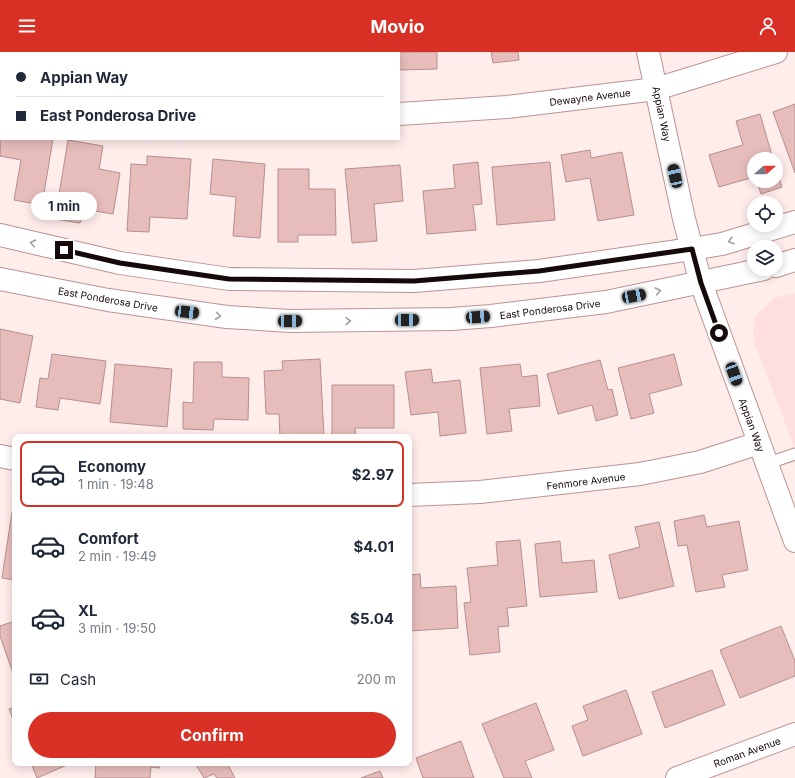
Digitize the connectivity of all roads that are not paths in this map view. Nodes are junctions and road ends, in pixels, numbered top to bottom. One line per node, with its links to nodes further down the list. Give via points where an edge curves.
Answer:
1 (648, 52): 3 (main road, Appian Way)
2 (776, 52): 3 (main road, Dewayne Avenue)
3 (656, 89): 4 (main road, Dewayne Avenue, via 507,107); 7 (main road, Appian Way)
4 (400, 114)
5 (795, 222): 7 (main road, one-way to 7, via 722,244)
6 (0, 235): 7 (main road, one-way to 6, via 539,271 414,281 229,279 120,263)
7 (692, 249): 12 (main road, Appian Way)
8 (795, 260): 9 (main road)
9 (783, 264)
10 (747, 273): 12 (main road, East Ponderosa Drive)
11 (0, 279): 12 (main road, East Ponderosa Drive, one-way to 12, via 173,311 290,321 451,319 491,316 606,302)
12 (701, 283): 13 (main road, Appian Way)
13 (758, 444): 17 (main road, Appian Way); 18 (main road, Fenmore Avenue, via 700,462 640,474 488,492)
14 (795, 454): 17 (lane)
15 (0, 456): 16 (main road)
16 (12, 458)
17 (766, 464): 19 (main road, Appian Way)
18 (412, 495)
19 (795, 541)
20 (795, 734): 21 (main road, Roman Avenue)
21 (677, 778)

